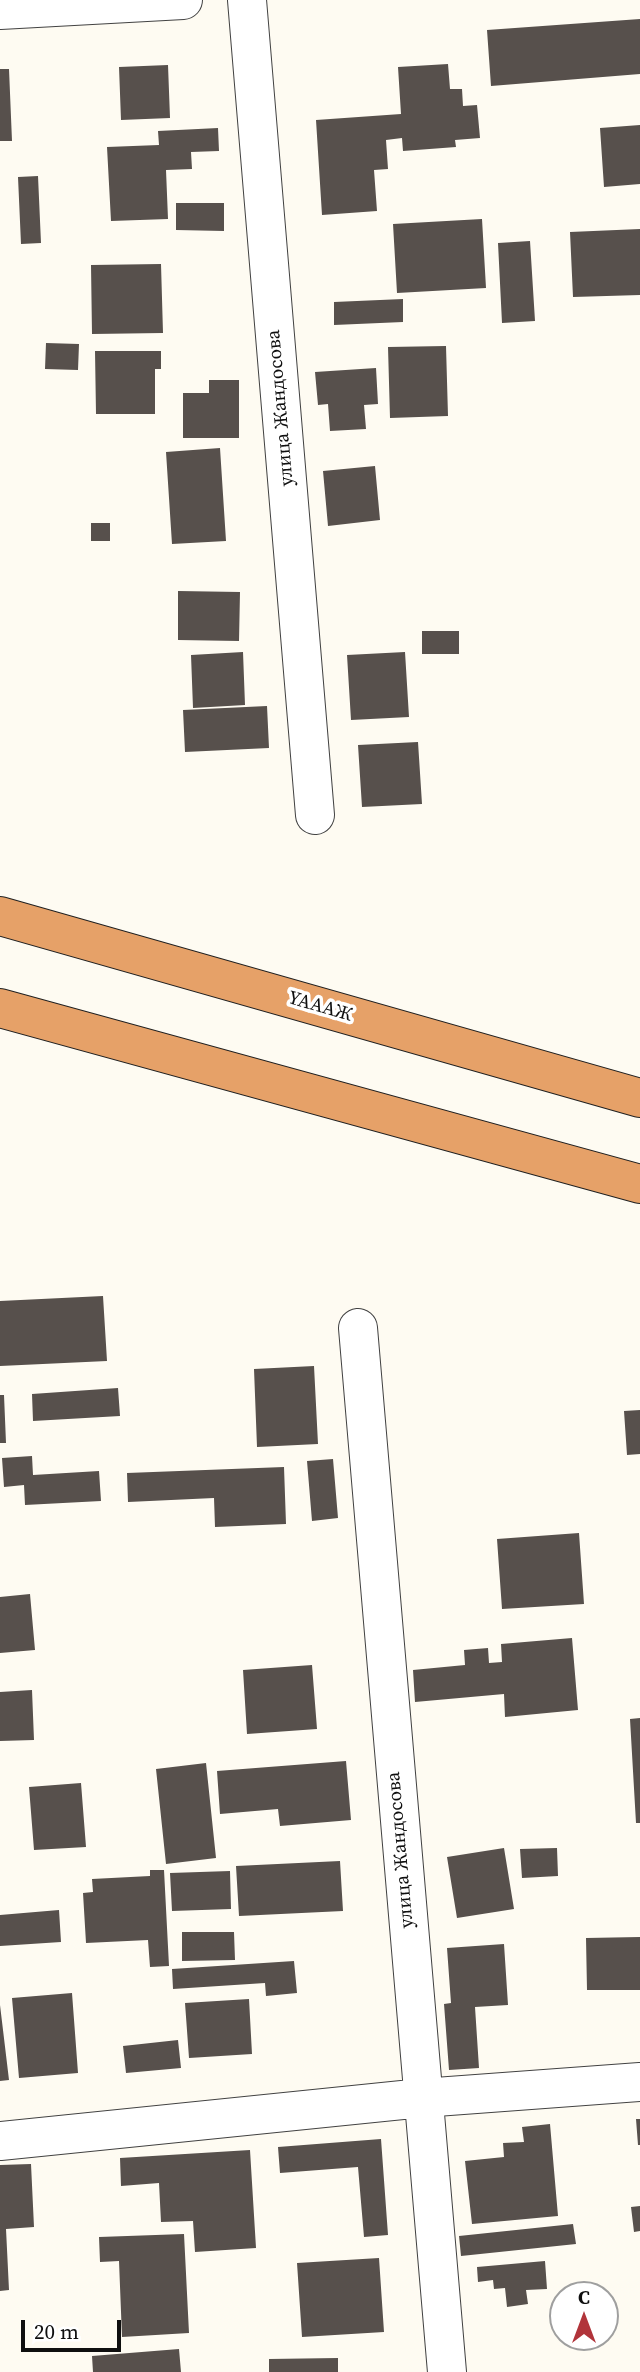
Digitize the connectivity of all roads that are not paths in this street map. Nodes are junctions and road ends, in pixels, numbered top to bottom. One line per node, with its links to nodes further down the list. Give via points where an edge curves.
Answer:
1 (183, 0): 3 (street)
2 (247, 0): 4 (street, улица Жандосова)
3 (0, 10)
4 (315, 815)
5 (0, 916): 7 (highway, ҮАААЖ)
6 (0, 1008): 8 (highway)
7 (640, 1098)
8 (640, 1184)
9 (358, 1328): 11 (street, улица Жандосова)
10 (640, 2082): 11 (street)
11 (422, 2098): 12 (street); 13 (street, улица Жандосова)
12 (0, 2141)
13 (447, 2372)

